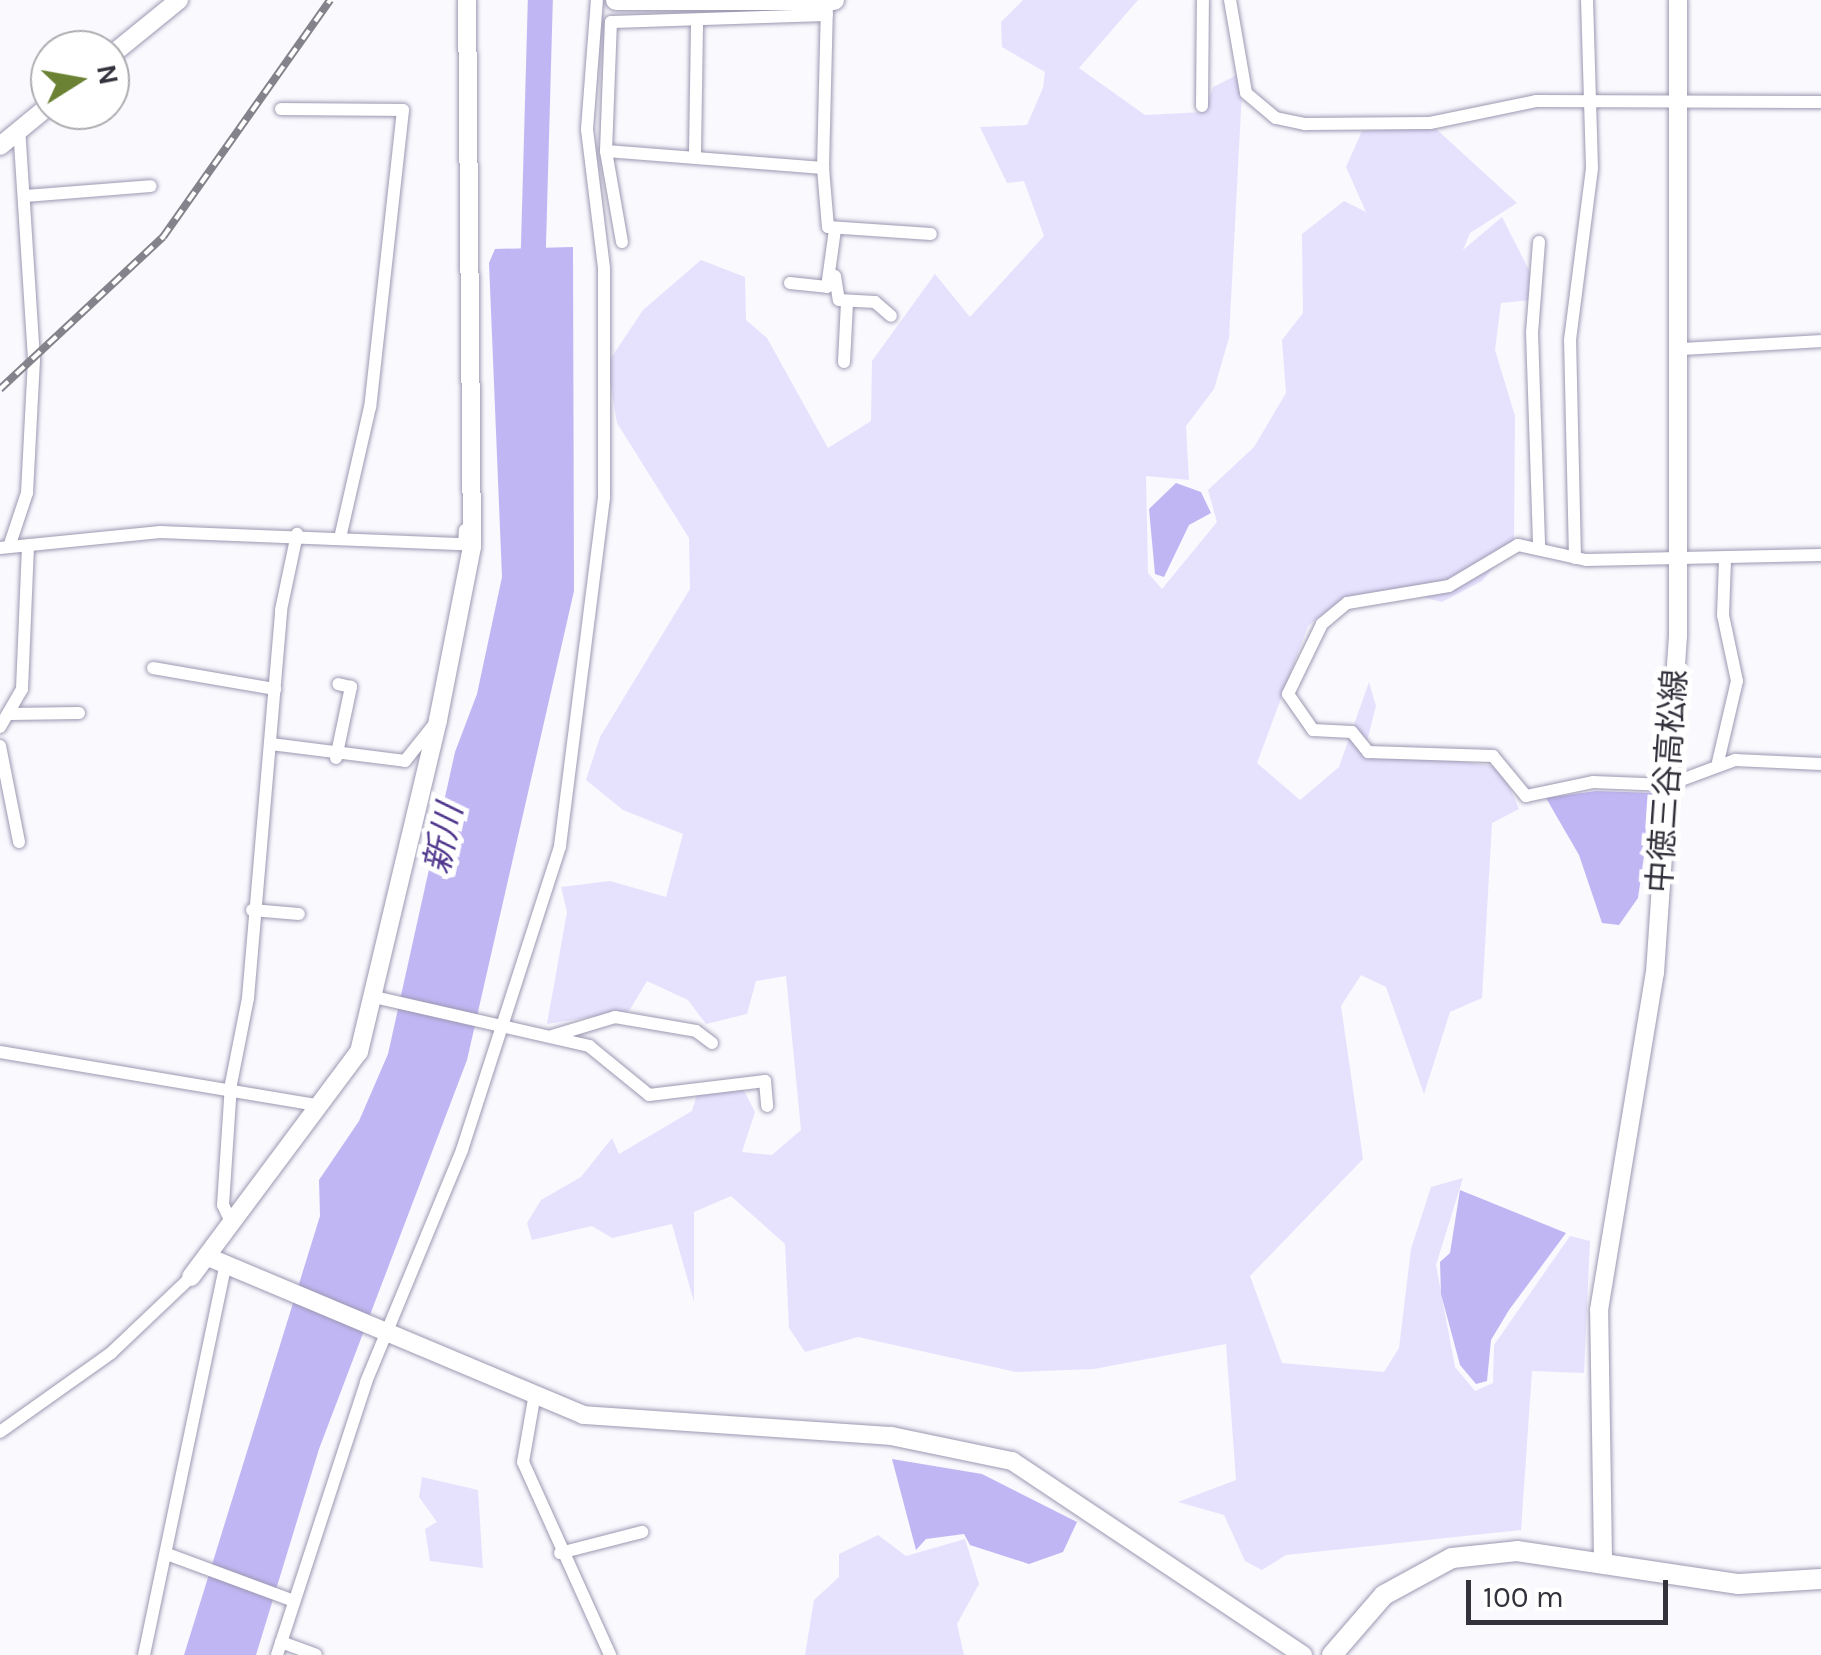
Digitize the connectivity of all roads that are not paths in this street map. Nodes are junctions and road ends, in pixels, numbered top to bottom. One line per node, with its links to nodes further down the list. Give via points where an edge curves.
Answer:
1 (178, 0): 11 (street)
2 (467, 0): 36 (street)
3 (598, 0): 63 (street, via 587,129 604,268 600,551 560,846)
4 (616, 0): 9 (main road)
5 (1203, 0): 15 (street)
6 (1230, 0): 12 (street, via 1246,93 1276,118 1430,124)
7 (1586, 0): 12 (street)
8 (1678, 0): 14 (street, 中徳三谷高松線)
9 (829, 5): 10 (street); 22 (street)
10 (697, 20): 20 (street, via 611,22); 21 (street)
11 (130, 40)
12 (1588, 99): 14 (street); 43 (street, via 1592,168 1570,340)
13 (1821, 102): 14 (street)
14 (1680, 103): 34 (street, 中徳三谷高松線)
15 (1202, 106)
16 (281, 109): 38 (street, via 403,110 370,407)
17 (30, 121): 18 (street)
18 (19, 130): 19 (street); 24 (street)
19 (0, 146)
20 (606, 151): 21 (street); 27 (street)
21 (696, 152): 22 (street, via 708,164)
22 (823, 168): 25 (street, via 823,218)
23 (151, 186): 24 (street)
24 (25, 196): 41 (street, via 30,450)
25 (835, 229): 26 (street); 29 (street)
26 (931, 234)
27 (622, 242)
28 (1538, 242): 40 (street)
29 (835, 276): 30 (street, via 826,287); 31 (street)
30 (790, 283)
31 (847, 303): 32 (street, via 875,302); 35 (street)
32 (891, 316)
33 (1821, 342): 34 (street)
34 (1684, 349): 44 (street, 中徳三谷高松線)
35 (844, 362)
36 (472, 476): 38 (street, via 464,544); 51 (street, via 468,576)
37 (297, 534): 38 (street); 39 (street, via 236,541 160,532); 48 (street)
38 (340, 538)
39 (28, 545): 41 (street); 50 (street, via 28,648)
40 (1539, 545): 43 (street); 58 (street, via 1495,555 1449,586 1347,603 1322,624 1288,694 1313,730 1352,732 1368,752 1493,756 1526,796 1593,782)
41 (4, 548)
42 (1821, 555): 45 (street)
43 (1575, 558): 44 (street)
44 (1681, 559): 45 (street); 58 (street, 中徳三谷高松線)
45 (1725, 560): 56 (street, via 1723,615 1737,681)
46 (153, 668): 48 (street)
47 (338, 684): 55 (street, via 351,687)
48 (275, 689): 53 (street)
49 (79, 713): 50 (street)
50 (10, 714): 52 (street)
51 (438, 720): 55 (street, via 405,761); 62 (street)
52 (0, 727)
53 (270, 744): 55 (street); 60 (street)
54 (0, 746): 59 (street)
55 (336, 758)
56 (1718, 762): 57 (street); 58 (street)
57 (1821, 764)
58 (1668, 785): 80 (street, 中徳三谷高松線, via 1654,973 1599,1310)
59 (20, 842)
60 (252, 910): 61 (street); 67 (street)
61 (299, 914)
62 (381, 998): 63 (street); 69 (street, via 359,1052)
63 (498, 1022): 64 (street); 74 (street, via 462,1150)
64 (552, 1036): 65 (street, via 615,1018 696,1031); 68 (street, via 589,1046 649,1095 765,1081)
65 (712, 1043)
66 (0, 1052): 67 (street)
67 (231, 1084): 69 (street); 70 (street, via 223,1205)
68 (768, 1106)
69 (325, 1107): 70 (street)
70 (230, 1222): 71 (street)
71 (208, 1256): 72 (street); 73 (street)
72 (225, 1266): 74 (street); 79 (street)
73 (192, 1276): 76 (street, via 111,1353)
74 (381, 1336): 75 (street); 82 (street)
75 (534, 1399): 78 (street, via 523,1462); 87 (street, via 618,1422 891,1436 1012,1461)
76 (0, 1432)
77 (642, 1532): 78 (street)
78 (560, 1553): 86 (street)
79 (168, 1554): 82 (street, via 192,1569); 84 (street)
80 (1603, 1557): 81 (main road, via 1739,1584); 88 (main road, via 1452,1558 1384,1595)
81 (1821, 1579)
82 (290, 1600): 83 (street)
83 (279, 1649): 85 (street)
84 (144, 1655)
85 (316, 1655)
86 (610, 1655)
87 (1303, 1655)
88 (1332, 1655)

